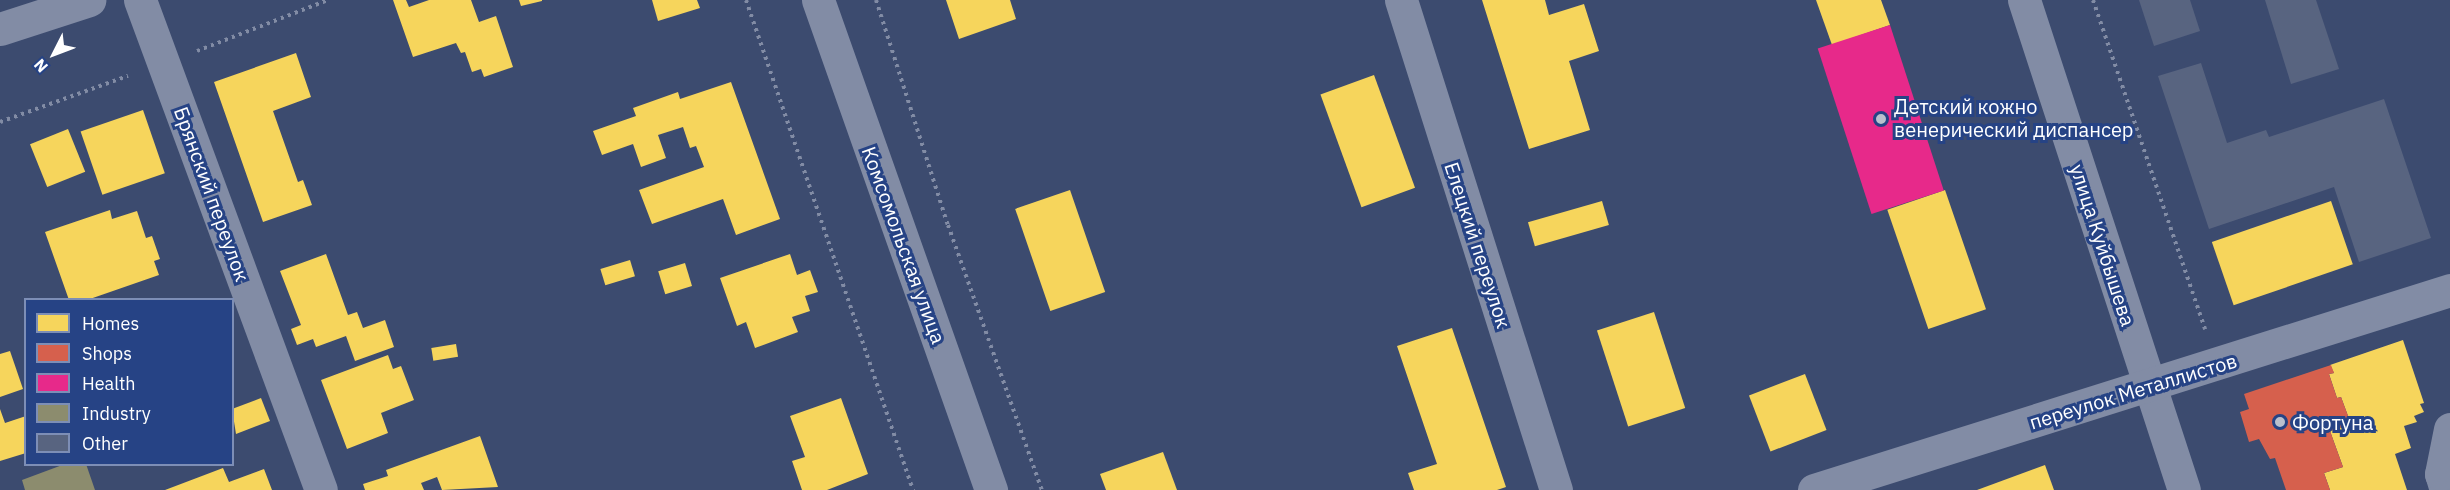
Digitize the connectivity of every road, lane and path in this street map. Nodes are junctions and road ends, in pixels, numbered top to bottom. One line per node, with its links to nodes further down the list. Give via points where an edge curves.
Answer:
1 (89, 0): 9 (street)
2 (140, 0): 14 (street, Брянский переулок)
3 (746, 0): 15 (path)
4 (818, 0): 16 (street, Комсомольская улица)
5 (876, 0): 17 (path, via 952,236)
6 (1401, 0): 18 (street, Елецкий переулок)
7 (2024, 0): 12 (street, улица Куйбышева)
8 (2094, 0): 11 (path)
9 (0, 29)
10 (2450, 290): 11 (street, переулок Металлистов)
11 (2217, 365): 12 (street, переулок Металлистов)
12 (2149, 387): 19 (street, переулок Металлистов); 20 (street, улица Куйбышева)
13 (2450, 429): 21 (street, via 2441,474)
14 (321, 490)
15 (913, 490)
16 (991, 490)
17 (1041, 490)
18 (1556, 490)
19 (1814, 490)
20 (2184, 490)
21 (2446, 490)

